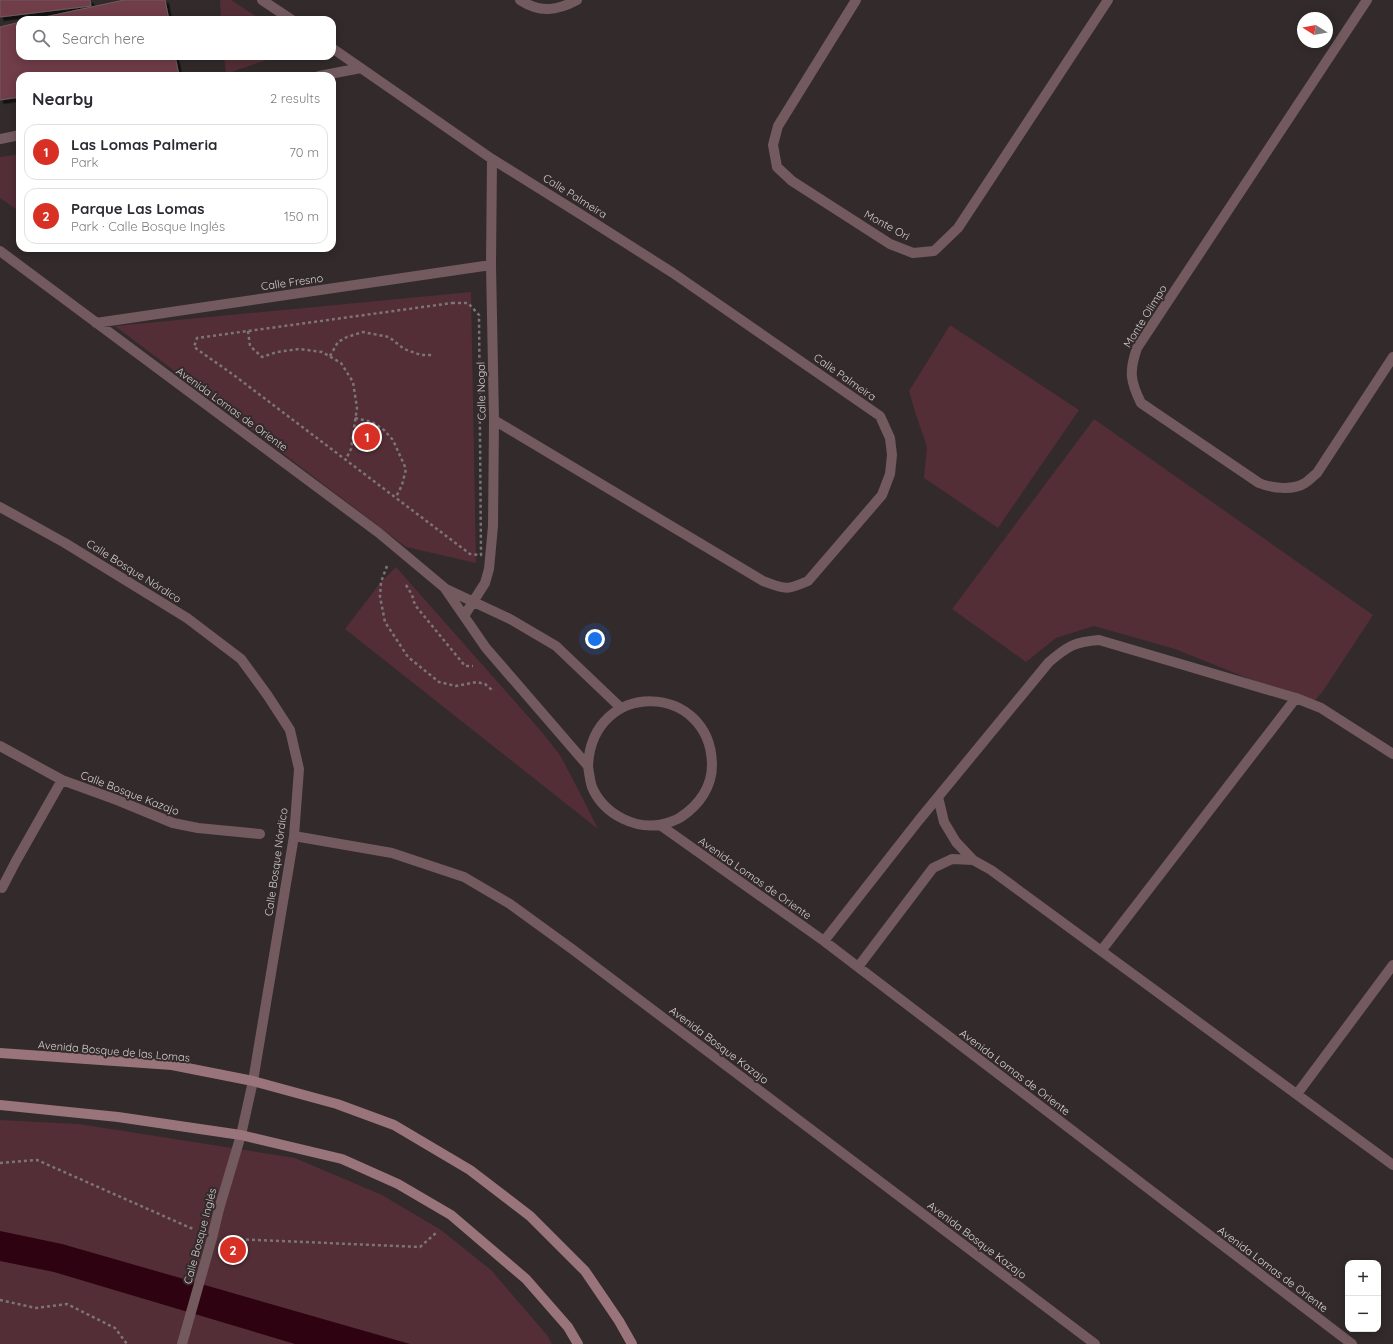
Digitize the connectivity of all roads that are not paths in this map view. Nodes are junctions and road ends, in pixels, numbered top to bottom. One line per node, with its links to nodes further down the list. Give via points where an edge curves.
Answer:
1 (262, 0): 7 (street)
2 (520, 0): 3 (street, via 530,6 553,10)
3 (578, 0)
4 (856, 0): 5 (street, Monte Ori, via 778,126 773,145 777,167 792,181 890,244 913,253 934,251 958,228)
5 (1108, 0)
6 (1368, 0): 17 (street, Monte Olimpo, via 1137,348 1132,363 1132,378 1134,391 1140,403 1258,483 1284,488 1304,484 1317,473)
7 (286, 16)
8 (336, 51): 9 (street, Calle Palmeira)
9 (361, 68): 10 (street); 13 (street, Calle Palmeira)
10 (336, 73)
11 (16, 136): 12 (street)
12 (0, 139)
13 (492, 159): 15 (street, Calle Nogal); 18 (street, Calle Palmeira, via 673,273 880,416 890,438 890,474 882,495 808,581 784,589 763,581)
14 (0, 251): 16 (street, Avenida Lomas de Oriente)
15 (491, 265): 16 (street, Calle Fresno); 18 (street, Calle Nogal)
16 (96, 323): 20 (street, Avenida Lomas de Oriente, via 379,533)
17 (1393, 357)
18 (494, 420): 21 (street, Calle Nogal, via 493,526 489,569 485,584)
19 (0, 507): 32 (street, Calle Bosque Nórdico, via 65,543 187,618 241,659 290,730 299,769)
20 (446, 589): 21 (street, Avenida Lomas de Oriente); 22 (street, Avenida Lomas de Oriente)
21 (474, 602): 22 (street, Calle Nogal); 24 (street, Avenida Lomas de Oriente, via 510,619 556,646)
22 (464, 616): 27 (street, Avenida Lomas de Oriente, via 486,648)
23 (1296, 698): 26 (street, via 1321,708); 29 (street, via 1099,640 1084,641 1068,647 1049,662); 36 (street)
24 (621, 708): 27 (street, via 600,726 589,752); 30 (street, via 639,701 659,701 677,707 693,718 705,734 712,752 712,772 706,791 695,807 679,819)
25 (0, 746): 28 (street, Calle Bosque Kazajo)
26 (1393, 754)
27 (588, 766): 30 (street, via 592,787 604,804 620,818 639,825)
28 (62, 780): 31 (street, Calle Bosque Kazajo, via 173,823); 34 (street)
29 (938, 797): 33 (street, via 944,822 956,842); 35 (street)
30 (660, 825): 35 (street, Avenida Lomas de Oriente)
31 (260, 834)
32 (294, 836): 40 (street, Calle Bosque Nórdico); 45 (street, Avenida Bosque Kazajo, via 392,853 464,877 510,904)
33 (973, 860): 36 (street, via 991,870); 38 (street, via 952,858 933,868)
34 (2, 888)
35 (824, 941): 38 (street, Avenida Lomas de Oriente)
36 (1101, 951): 41 (street)
37 (1393, 965): 41 (street)
38 (858, 967): 50 (street, Avenida Lomas de Oriente)
39 (0, 1053): 40 (street, Avenida Bosque de las Lomas, via 172,1066)
40 (253, 1081): 43 (street, Calle Bosque Nórdico); 48 (street, Avenida Bosque de las Lomas, via 337,1104 394,1125 470,1170 530,1216 585,1271)
41 (1297, 1094): 44 (street)
42 (0, 1106): 43 (street, via 118,1117)
43 (241, 1135): 46 (street, Calle Bosque Inglés); 47 (street, via 342,1160 398,1184 451,1214 526,1279 568,1326)
44 (1393, 1165)
45 (1091, 1341): 49 (street)
46 (182, 1344)
47 (578, 1344)
48 (632, 1344)
49 (1079, 1344)
50 (1352, 1344)

